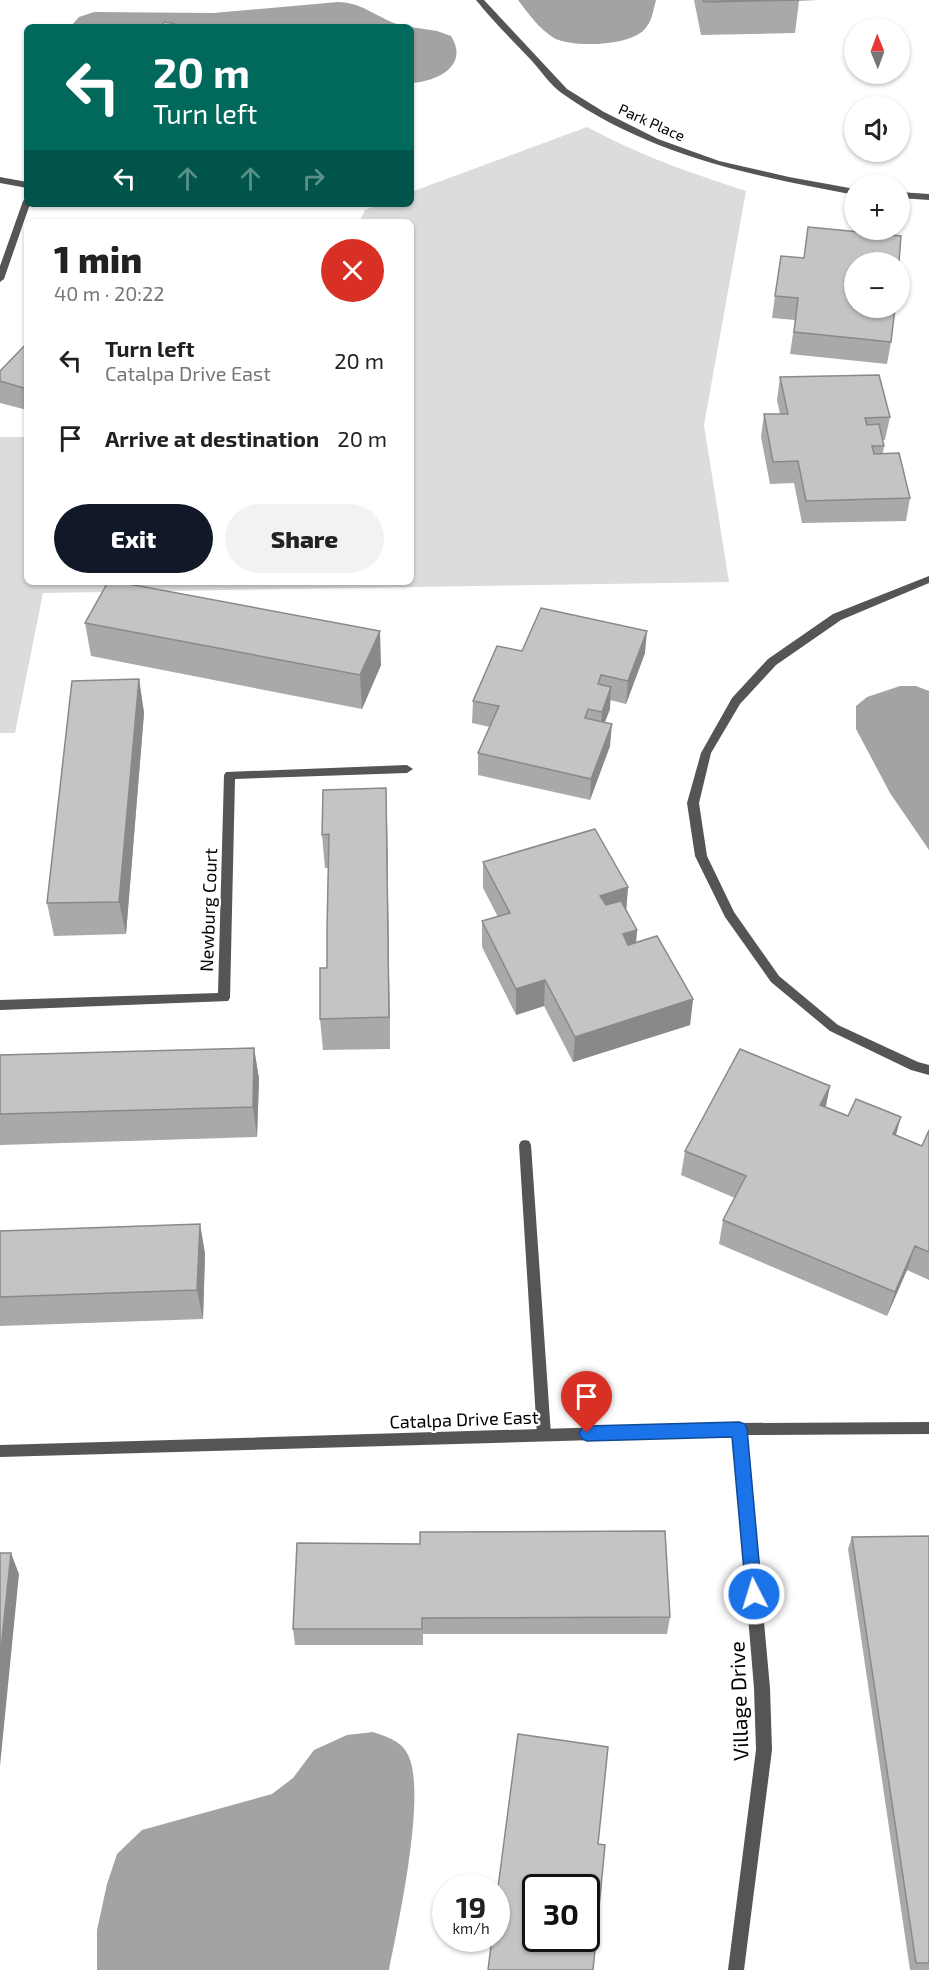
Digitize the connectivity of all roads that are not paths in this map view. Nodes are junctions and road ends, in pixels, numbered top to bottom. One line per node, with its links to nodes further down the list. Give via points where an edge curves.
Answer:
1 (480, 0): 4 (street, Park Place, via 564,91 601,114 655,141 716,163)
2 (0, 180): 3 (street)
3 (24, 184)
4 (844, 190)
5 (910, 196): 6 (street)
6 (929, 197)
7 (25, 207): 8 (street)
8 (0, 279)
9 (929, 579): 12 (street, via 837,617 772,662 736,701 706,753 693,804 701,856 719,895 775,979 834,1028)
10 (407, 769): 11 (street, Newburg Court, via 230,775 224,999)
11 (0, 1005)
12 (929, 1070)
13 (525, 1145): 16 (street)
14 (929, 1428): 15 (street, Catalpa Drive East)
15 (739, 1429): 16 (street, Catalpa Drive East); 18 (street, Village Drive, via 764,1750)
16 (544, 1435): 17 (street, Catalpa Drive East)
17 (0, 1450)
18 (736, 1970)

